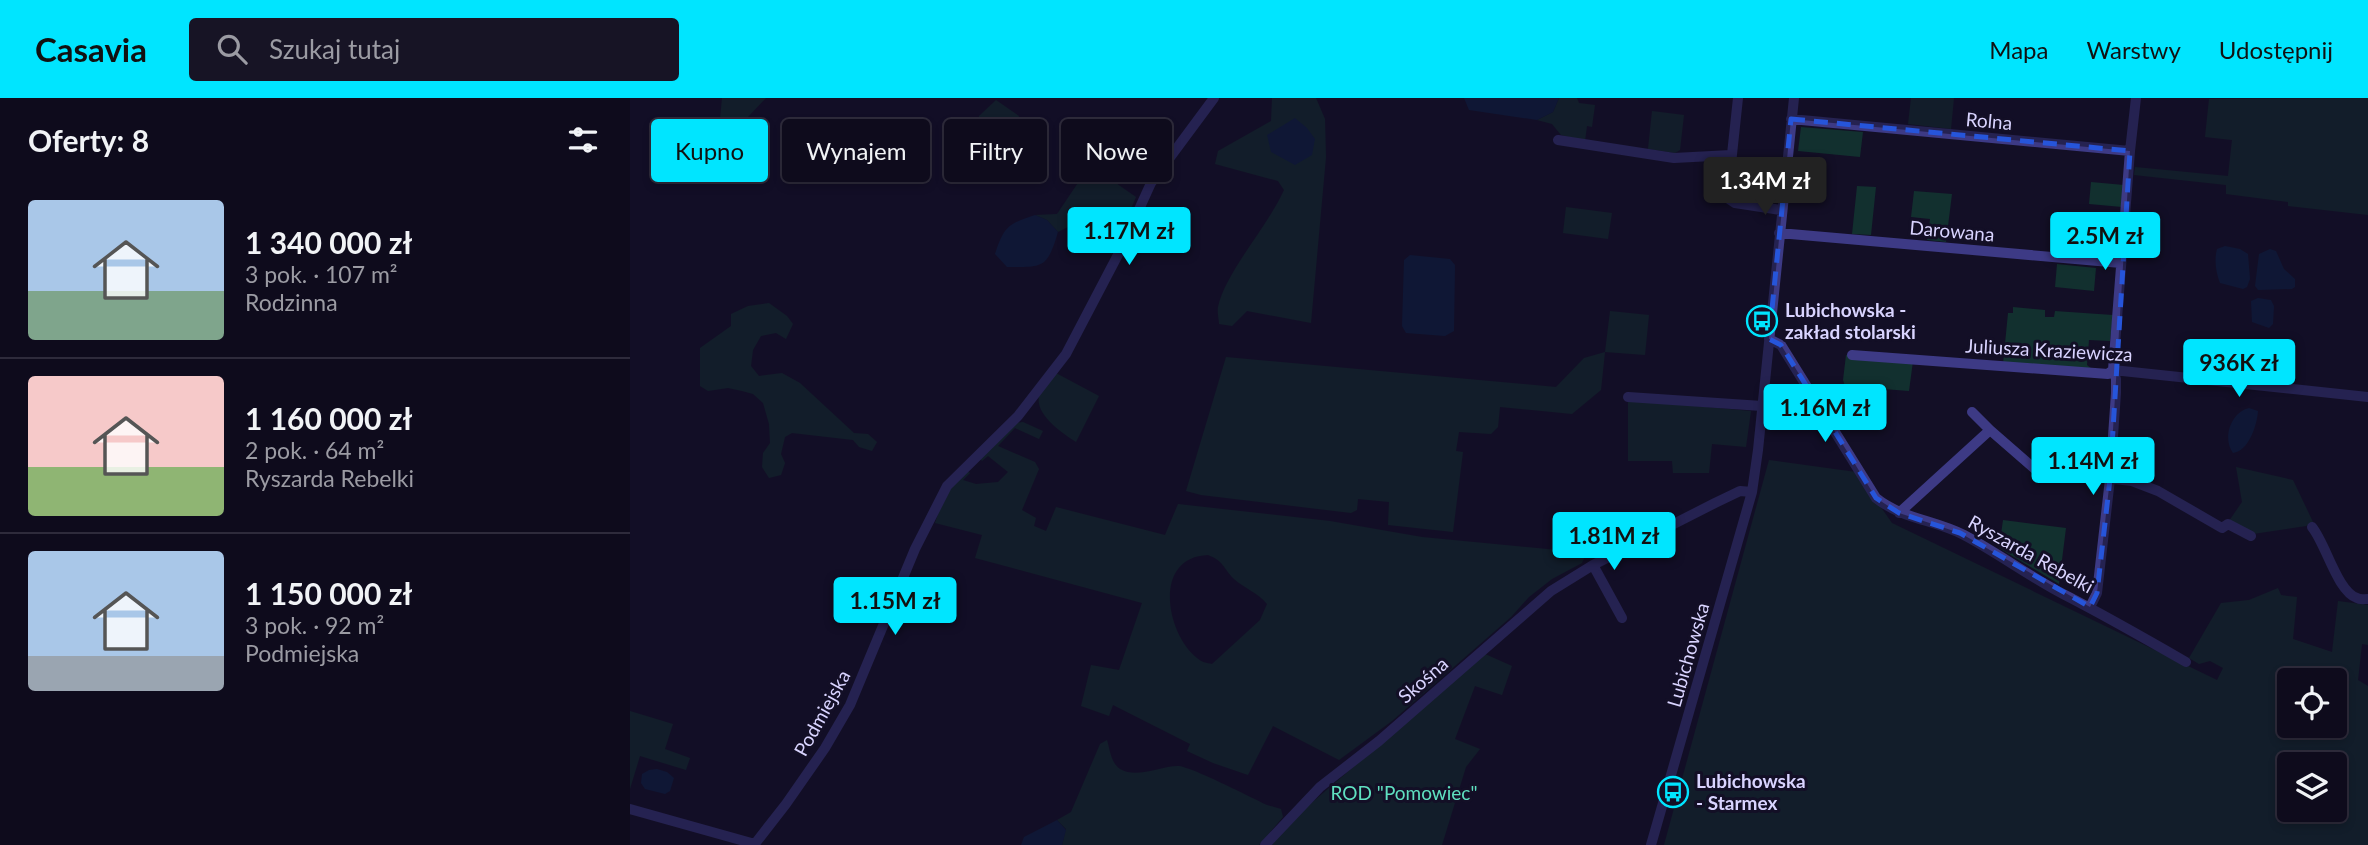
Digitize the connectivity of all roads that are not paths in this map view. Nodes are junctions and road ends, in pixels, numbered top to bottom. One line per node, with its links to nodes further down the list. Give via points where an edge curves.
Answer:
1 (1214, 98): 33 (street, Podmiejska, via 1151,183 1066,354 1018,416 947,486 915,549 850,705 825,748)
2 (1738, 98): 8 (street)
3 (1794, 98): 5 (street, Lubichowska)
4 (2136, 98): 7 (street)
5 (1791, 119): 7 (street, Rolna); 9 (street, Lubichowska)
6 (1558, 140): 8 (street, via 1674,158)
7 (2130, 150): 11 (street)
8 (1731, 155): 9 (street, via 1730,199)
9 (1782, 210): 10 (street, Lubichowska)
10 (1779, 233): 11 (street, Darowana); 12 (street, Lubichowska)
11 (2121, 263): 14 (street)
12 (1769, 339): 17 (street, Lubichowska); 22 (street, Ryszarda Rebelki, via 1781,345 1876,498)
13 (1852, 355): 14 (street, Juliusza Kraziewicza, via 2108,374)
14 (2113, 370): 16 (street, Juliusza Kraziewicza); 20 (street, via 2116,393)
15 (1628, 397): 17 (street)
16 (2368, 397)
17 (1762, 406): 21 (street, Lubichowska)
18 (1972, 412): 19 (street)
19 (1990, 430): 20 (street, via 2036,470); 22 (street)
20 (2110, 479): 24 (street, via 2158,491 2222,528 2228,524); 29 (street, via 2097,593)
21 (1752, 492): 26 (street, Skośna, via 1740,491); 35 (street, Lubichowska)
22 (1899, 513): 29 (street, Ryszarda Rebelki, via 1960,533)
23 (2312, 527): 28 (street, via 2347,591)
24 (2251, 536)
25 (1592, 549): 26 (street)
26 (1614, 555): 27 (street, Skośna)
27 (1593, 565): 30 (street); 34 (street, Skośna, via 1551,591 1320,787)
28 (2368, 599)
29 (2090, 607): 31 (street, Ryszarda Rebelki)
30 (1622, 618)
31 (2186, 662)
32 (630, 809): 33 (street)
33 (755, 844)
34 (1265, 845)
35 (1651, 845)

